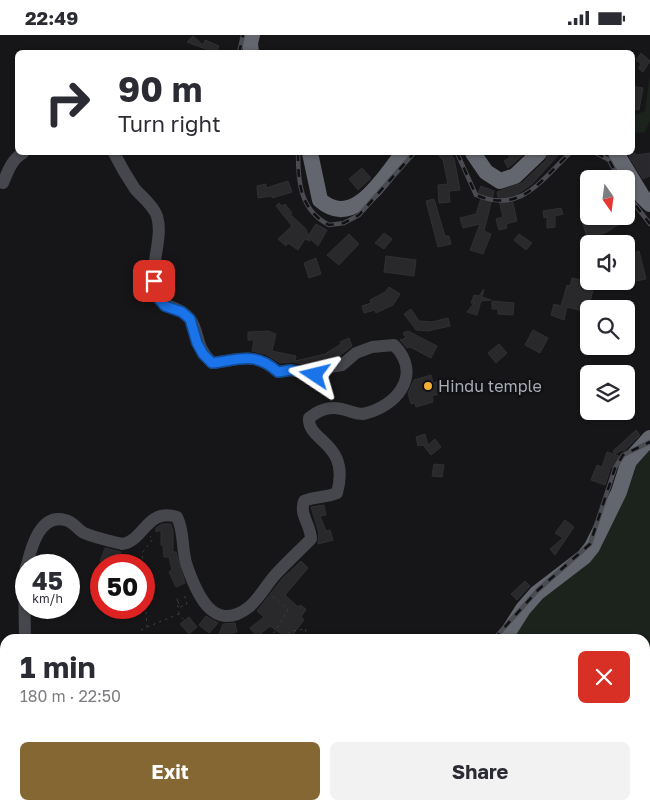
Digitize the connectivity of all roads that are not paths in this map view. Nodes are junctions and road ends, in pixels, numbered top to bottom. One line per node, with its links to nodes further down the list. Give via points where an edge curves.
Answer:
1 (252, 35): 2 (highway)
2 (251, 50)
3 (20, 155): 10 (main road, via 3,183)
4 (115, 155): 13 (main road, via 128,179 156,214 154,281 159,299 165,306 182,312 190,319 197,343 212,363 238,358 258,359 278,372 291,370 315,375 329,367 342,365 356,353 372,347 394,345 403,357 407,372 405,384 389,402 362,414 326,407 310,418 312,432 337,456 340,481 337,493 304,501 302,508 311,539 250,607 239,613 227,616 213,613 204,604 186,564 183,529 177,517 170,515 150,521 128,544 122,545 83,533 66,519 57,519 39,532)
5 (310, 155): 6 (highway, via 320,200 334,210 342,211 358,205)
6 (402, 155)
7 (474, 155): 8 (highway, via 486,172 500,181 515,176)
8 (537, 155)
9 (617, 155): 11 (highway, via 642,196)
10 (0, 181)
11 (650, 203)
12 (650, 438): 16 (highway, via 629,461 619,491 592,547 584,557 537,593)
13 (29, 554)
14 (25, 619): 15 (main road)
15 (25, 634)
16 (507, 634)

